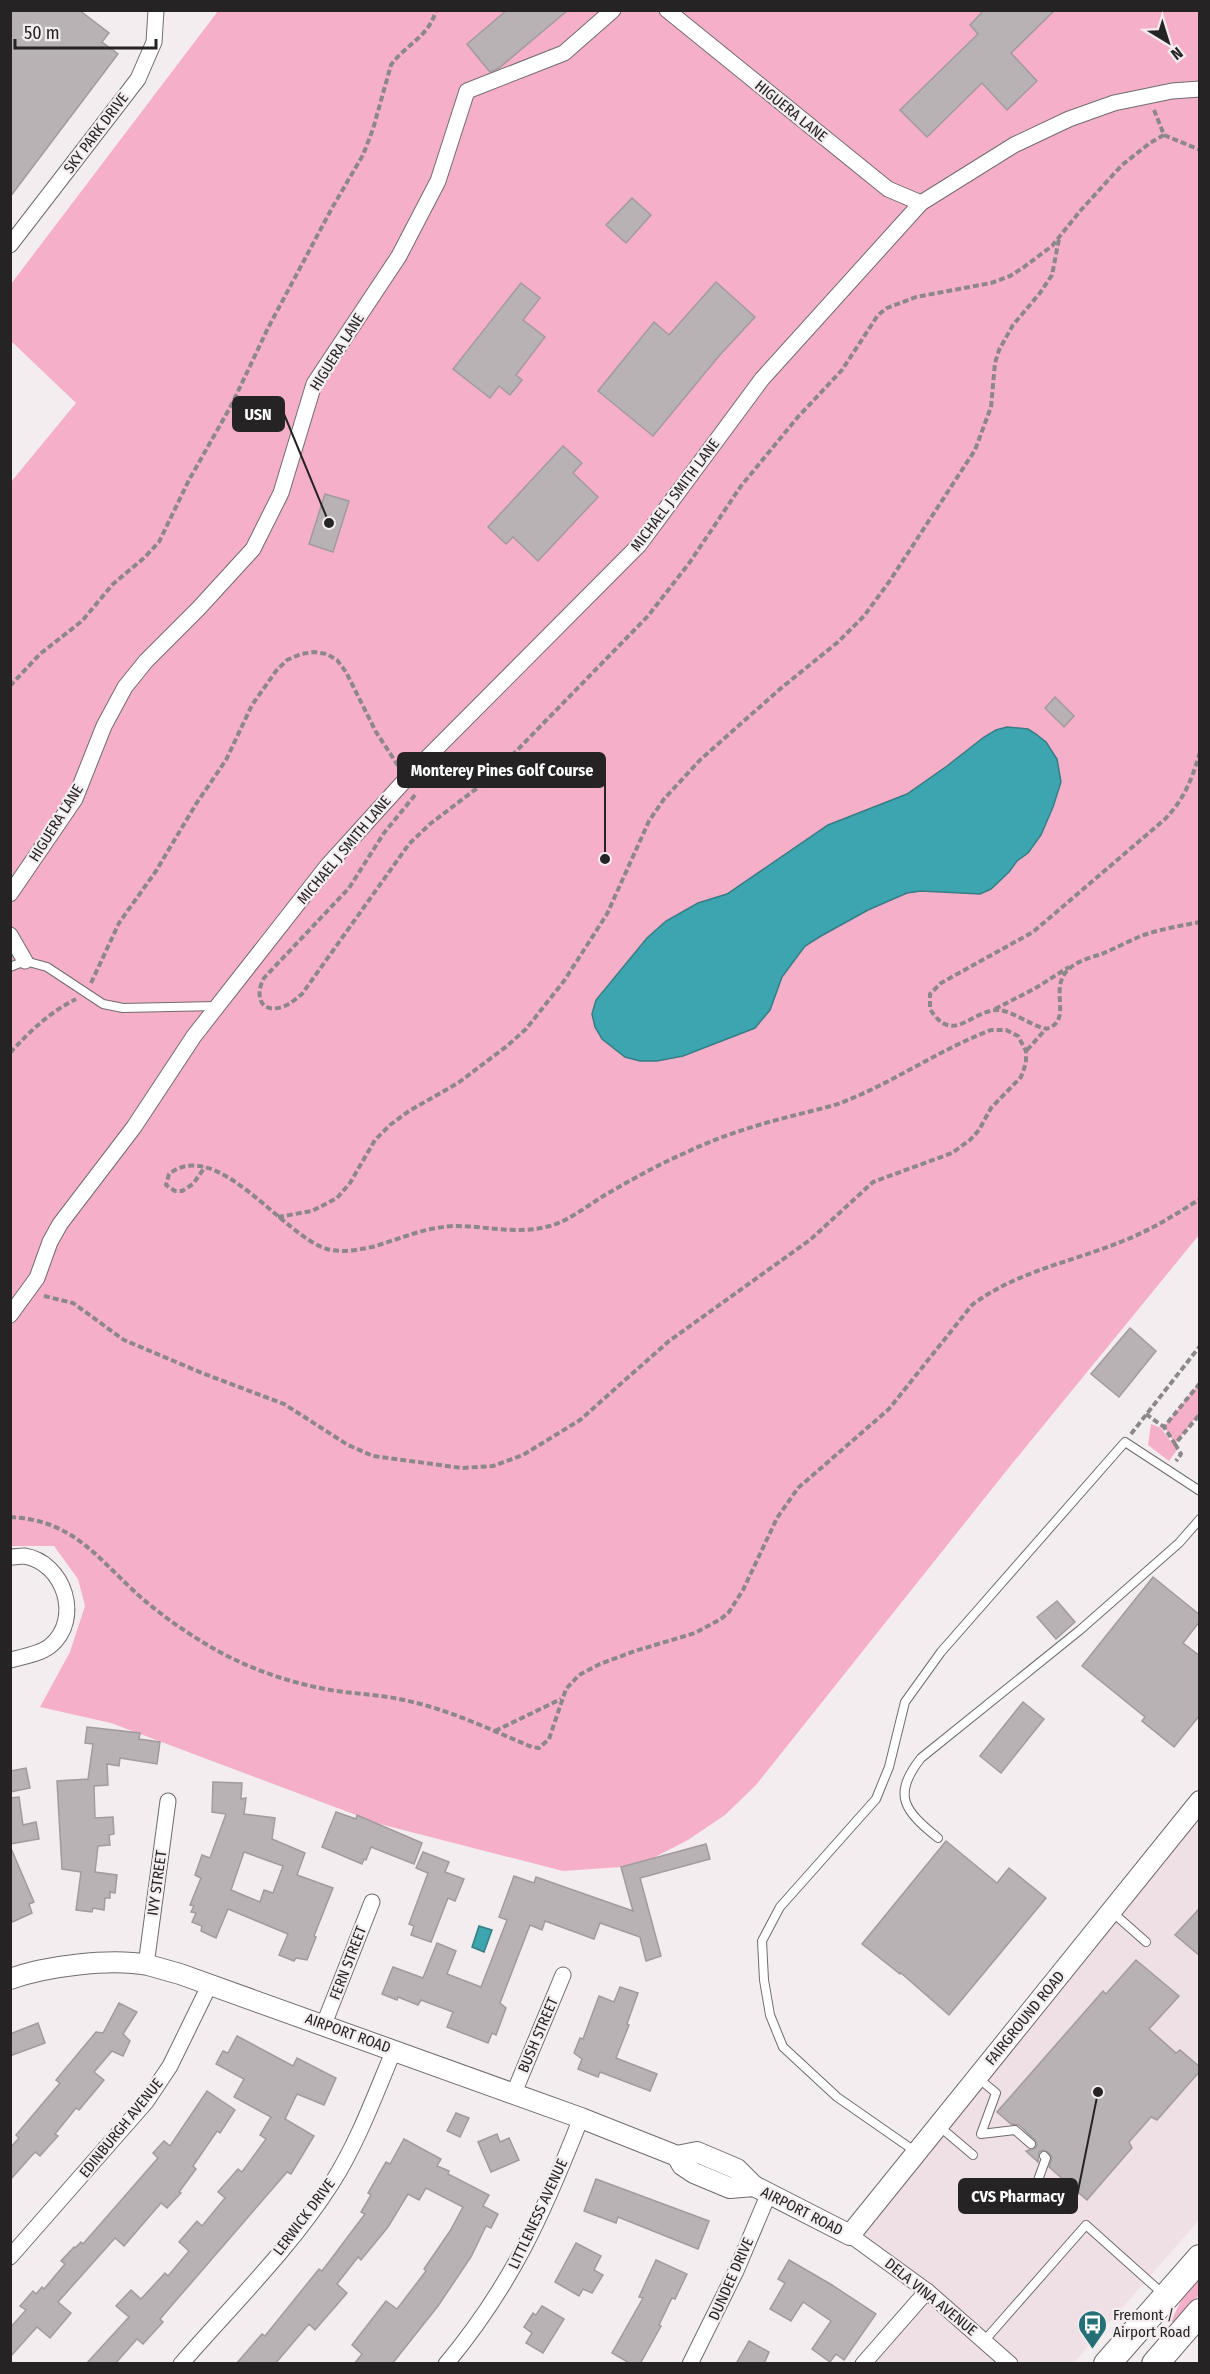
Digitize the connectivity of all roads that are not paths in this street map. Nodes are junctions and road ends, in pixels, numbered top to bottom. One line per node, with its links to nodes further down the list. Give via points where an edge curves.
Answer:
1 (156, 10): 6 (street, SKY PARK DRIVE, via 154,42 138,79)
2 (613, 10): 7 (street, HIGUERA LANE, via 564,53 467,91 438,181 399,256 314,384 281,493 253,549 125,687 104,726 75,799)
3 (667, 10): 5 (street, HIGUERA LANE, via 888,189)
4 (1200, 89): 5 (street, MICHAEL J SMITH LANE, via 1114,103 1069,119 1014,145)
5 (921, 203): 11 (street, MICHAEL J SMITH LANE, via 762,379 639,545 407,778 328,864)
6 (10, 245)
7 (10, 894)
8 (10, 935): 9 (street)
9 (25, 961): 10 (lane); 11 (lane, via 47,967 103,1004 123,1008)
10 (10, 967)
11 (218, 1006): 12 (street, MICHAEL J SMITH LANE, via 129,1134 60,1224 38,1278)
12 (10, 1315)
13 (1200, 1491): 34 (lane, via 1125,1442 941,1652 905,1702 889,1767 876,1799 780,1907 762,1941 770,2015 783,2047 837,2097)
14 (1200, 1519): 19 (lane, via 1179,1543 1073,1636 921,1758 905,1782 905,1796 916,1820)
15 (10, 1557): 16 (street, via 25,1556 43,1565 59,1580 68,1602 66,1625 49,1646)
16 (10, 1660)
17 (168, 1801): 23 (street, IVY STREET)
18 (1200, 1801): 21 (street, FAIRGROUND ROAD)
19 (938, 1838)
20 (372, 1902): 27 (street, FERN STREET)
21 (1110, 1911): 22 (lane); 29 (street, FAIRGROUND ROAD)
22 (1146, 1942)
23 (146, 1965): 25 (street, AIRPORT ROAD, via 100,1963); 26 (street, AIRPORT ROAD)
24 (563, 1975): 30 (street, BUSH STREET)
25 (10, 1979)
26 (210, 1984): 27 (street, AIRPORT ROAD); 40 (street, EDINBURGH AVENUE, via 170,2066 146,2102)
27 (324, 2024): 28 (street, AIRPORT ROAD)
28 (394, 2050): 30 (street, AIRPORT ROAD); 46 (street, LERWICK DRIVE, via 358,2137 331,2184 290,2239)
29 (977, 2077): 32 (street, FAIRGROUND ROAD); 33 (lane, via 996,2093 981,2134 1015,2130)
30 (513, 2095): 31 (street, AIRPORT ROAD)
31 (581, 2118): 38 (street, AIRPORT ROAD, via 677,2156 694,2173 730,2188); 47 (street, LITTLENESS AVENUE, via 522,2254 491,2306)
32 (938, 2125): 34 (street, FAIRGROUND ROAD); 35 (lane)
33 (1031, 2144)
34 (916, 2152): 39 (street, FAIRGROUND ROAD)
35 (973, 2155)
36 (1044, 2156): 37 (lane)
37 (1037, 2183)
38 (761, 2190): 39 (street, AIRPORT ROAD); 48 (street, DUNDEE DRIVE, via 736,2271)
39 (850, 2235): 42 (street, DELA VINA AVENUE)
40 (10, 2257)
41 (1200, 2258): 43 (main road)
42 (927, 2291): 45 (street, DELA VINA AVENUE); 49 (street)
43 (1166, 2296): 45 (lane, via 1086,2225); 51 (main road)
44 (1200, 2312): 52 (main road)
45 (985, 2340): 50 (street, DELA VINA AVENUE)
46 (181, 2364)
47 (446, 2364)
48 (690, 2364)
49 (863, 2364)
50 (1010, 2364)
51 (1107, 2364)
52 (1155, 2364)

